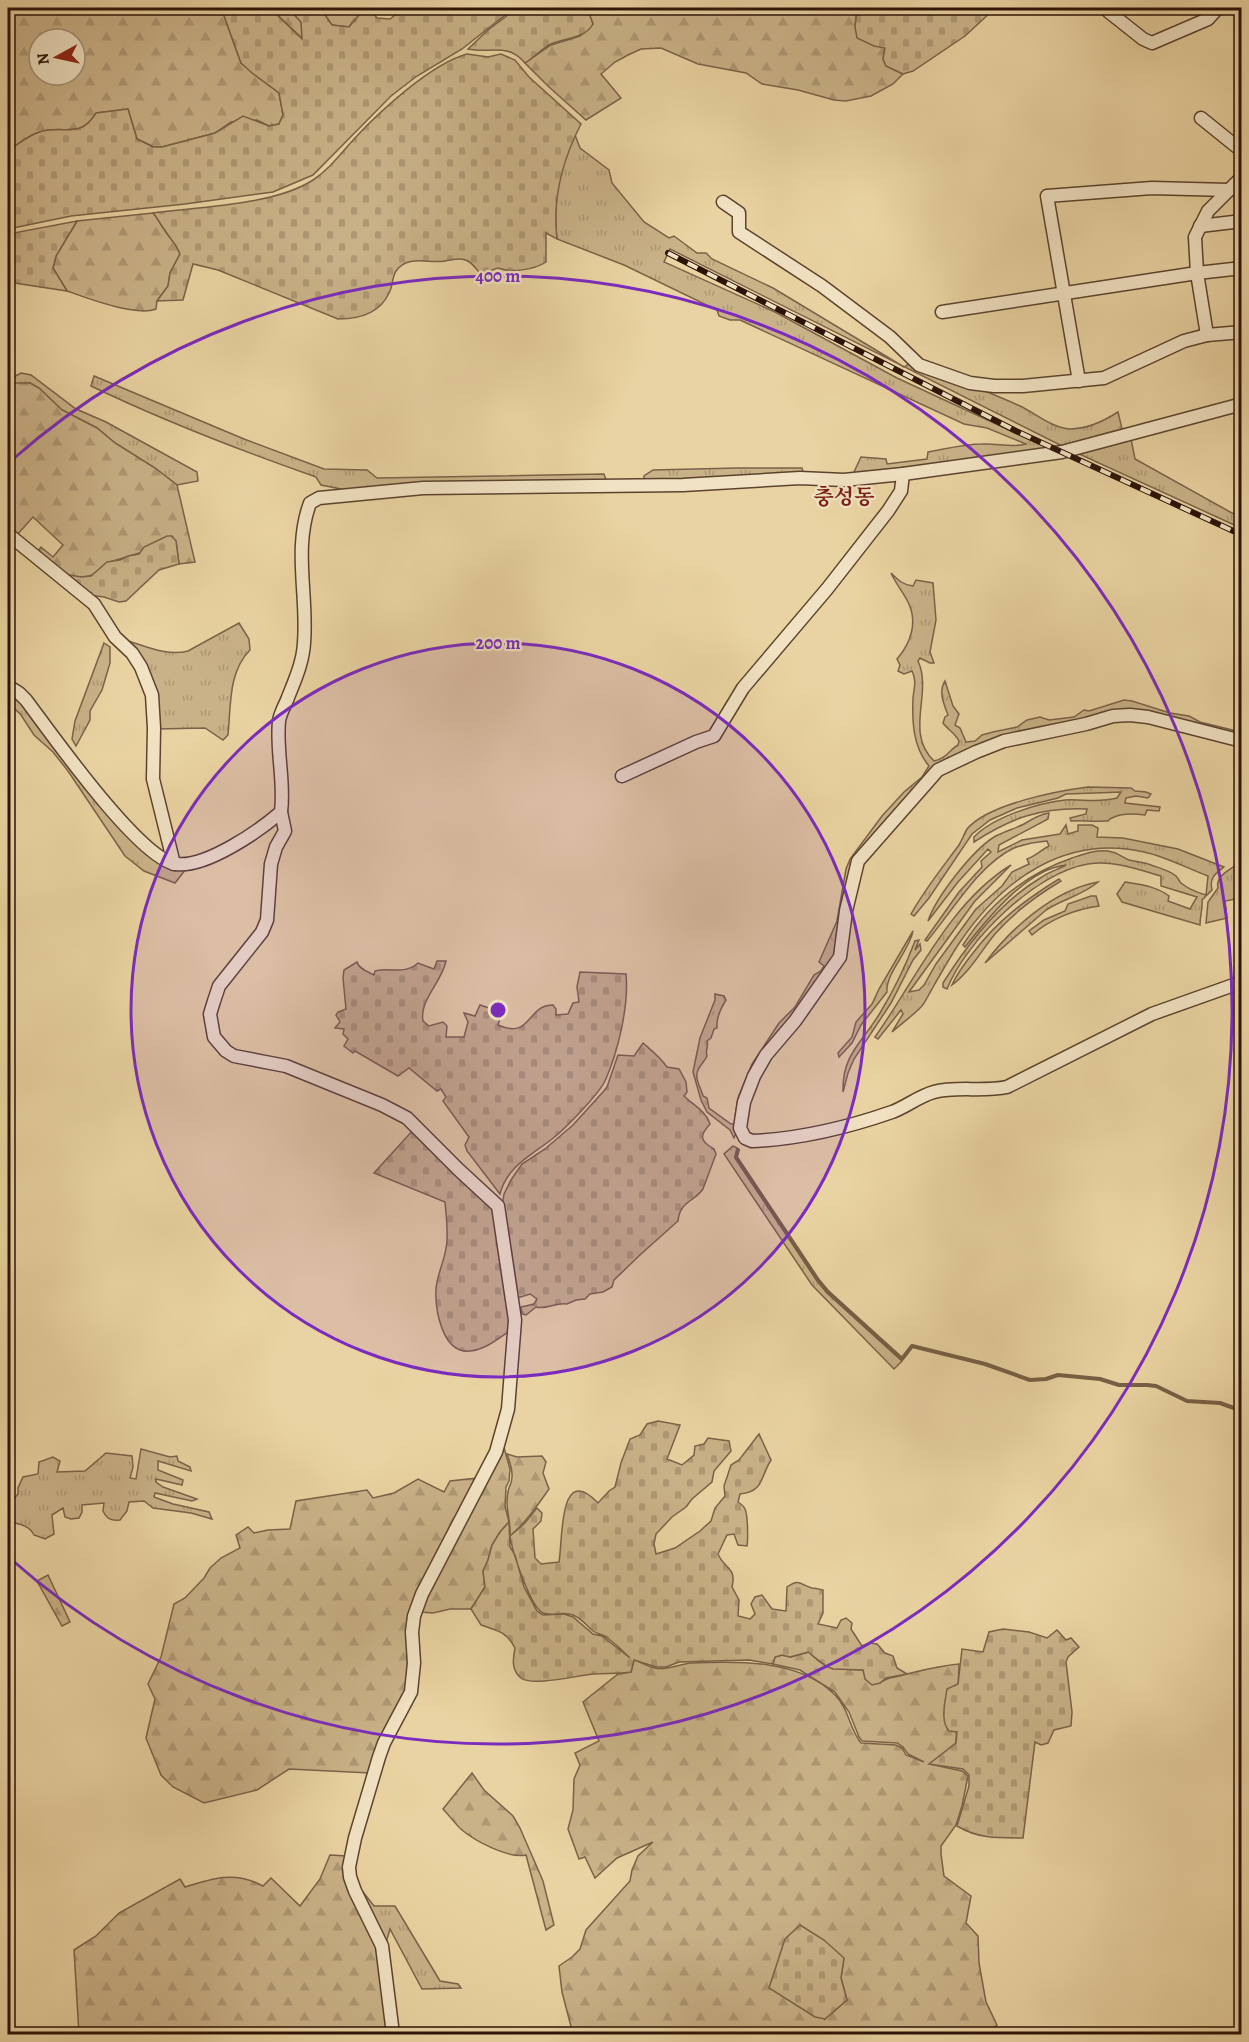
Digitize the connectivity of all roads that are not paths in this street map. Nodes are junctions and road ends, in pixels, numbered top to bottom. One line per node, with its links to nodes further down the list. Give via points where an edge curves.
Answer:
1 (1104, 8): 2 (street, via 1152,43 1208,18)
2 (1218, 8)
3 (1201, 118): 4 (street)
4 (1242, 151)
5 (1242, 177): 6 (street)
6 (1229, 190): 9 (street, via 1208,211); 12 (street, via 1152,188 1047,196)
7 (723, 202): 16 (street, via 739,213 739,232 822,286 890,337 919,365 994,386)
8 (1242, 220): 9 (street)
9 (1200, 226): 11 (street, via 1195,237)
10 (1242, 268): 11 (street)
11 (1197, 273): 12 (street); 15 (street)
12 (1064, 293): 13 (street); 16 (street)
13 (942, 312)
14 (1242, 332): 15 (street)
15 (1207, 335): 16 (street, via 1104,378)
16 (1079, 381)
17 (1242, 404): 18 (street, via 1062,452)
18 (903, 474): 22 (street, via 901,491 888,511 743,688 714,736); 23 (street, via 844,480 800,477 683,485 423,488 319,498 310,503 306,514 301,549 304,645 299,669 279,718)
19 (8, 534): 24 (street, via 94,604 141,667 152,695 153,779)
20 (8, 686): 24 (street, via 26,700 103,801 154,852)
21 (1242, 741): 25 (street, via 1148,717 1113,716 1004,741 938,770 858,861 840,957 766,1055 744,1102 740,1128 745,1138 752,1141 806,1136 895,1111 935,1092 1007,1086 1152,1014)
22 (622, 776)
23 (281, 812): 24 (street, via 216,854); 26 (street, via 285,831 271,864 267,920 249,950 219,986 210,1014 214,1037 234,1056 286,1066 407,1118 498,1206 515,1320 508,1409 502,1435 434,1567 414,1616 411,1692 379,1757 349,1867 355,1891 382,1946)
24 (174, 864)
25 (1242, 982)
26 (393, 2034)

